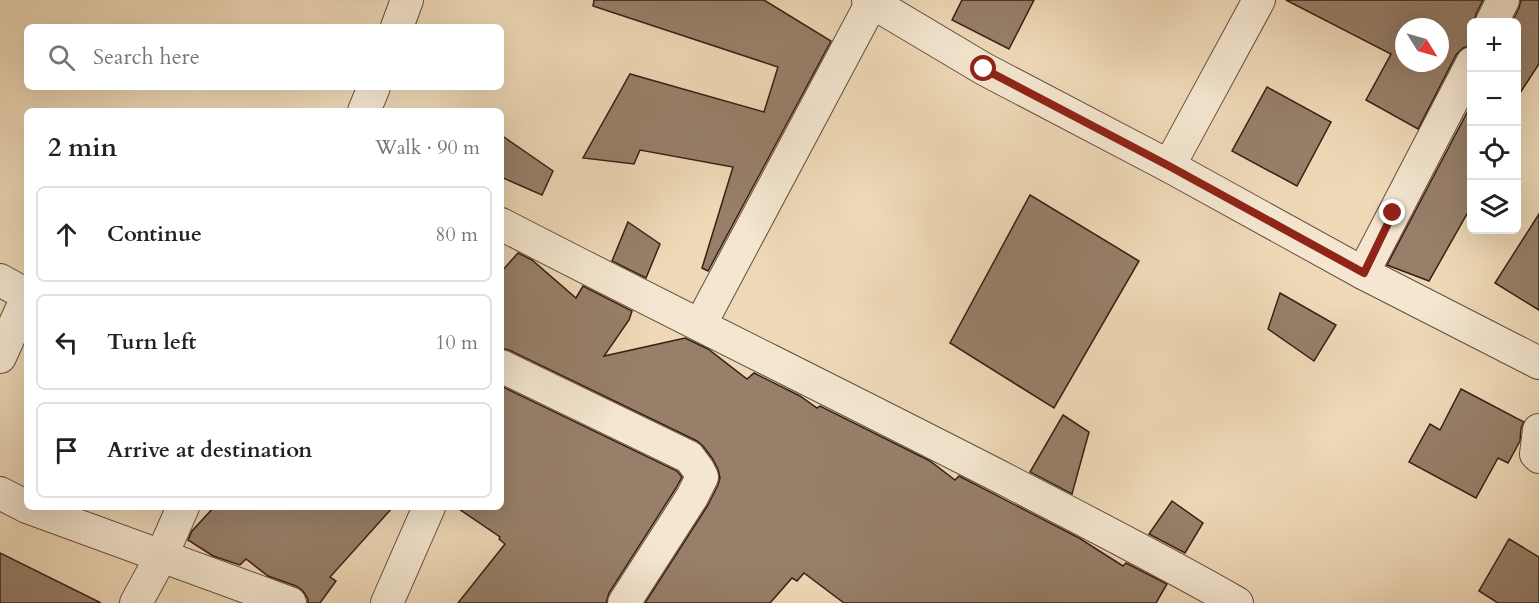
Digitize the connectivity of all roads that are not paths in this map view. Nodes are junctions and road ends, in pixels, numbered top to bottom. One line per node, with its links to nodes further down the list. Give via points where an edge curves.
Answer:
1 (407, 0): 6 (street)
2 (1258, 0): 10 (street)
3 (1503, 0): 5 (street)
4 (870, 1): 10 (street, via 984,69); 16 (street)
5 (1494, 18)
6 (398, 24)
7 (1467, 72): 12 (street)
8 (373, 90): 9 (street)
9 (365, 108)
10 (1169, 166): 12 (street)
11 (504, 226): 16 (street)
12 (1364, 273): 18 (street)
13 (0, 280): 14 (street)
14 (24, 294)
15 (24, 303): 17 (street)
16 (699, 326): 32 (street, via 925,438)
17 (0, 357)
18 (1539, 363)
19 (504, 367): 31 (street, via 689,457 698,469 702,477 692,497)
20 (1539, 430): 21 (street)
21 (1539, 457)
22 (0, 493): 23 (street)
23 (24, 505)
24 (35, 510): 27 (street)
25 (182, 510): 27 (street)
26 (428, 510): 30 (street)
27 (161, 557): 28 (street); 29 (street)
28 (136, 603)
29 (290, 603)
30 (387, 603)
31 (624, 603)
32 (1237, 603)

